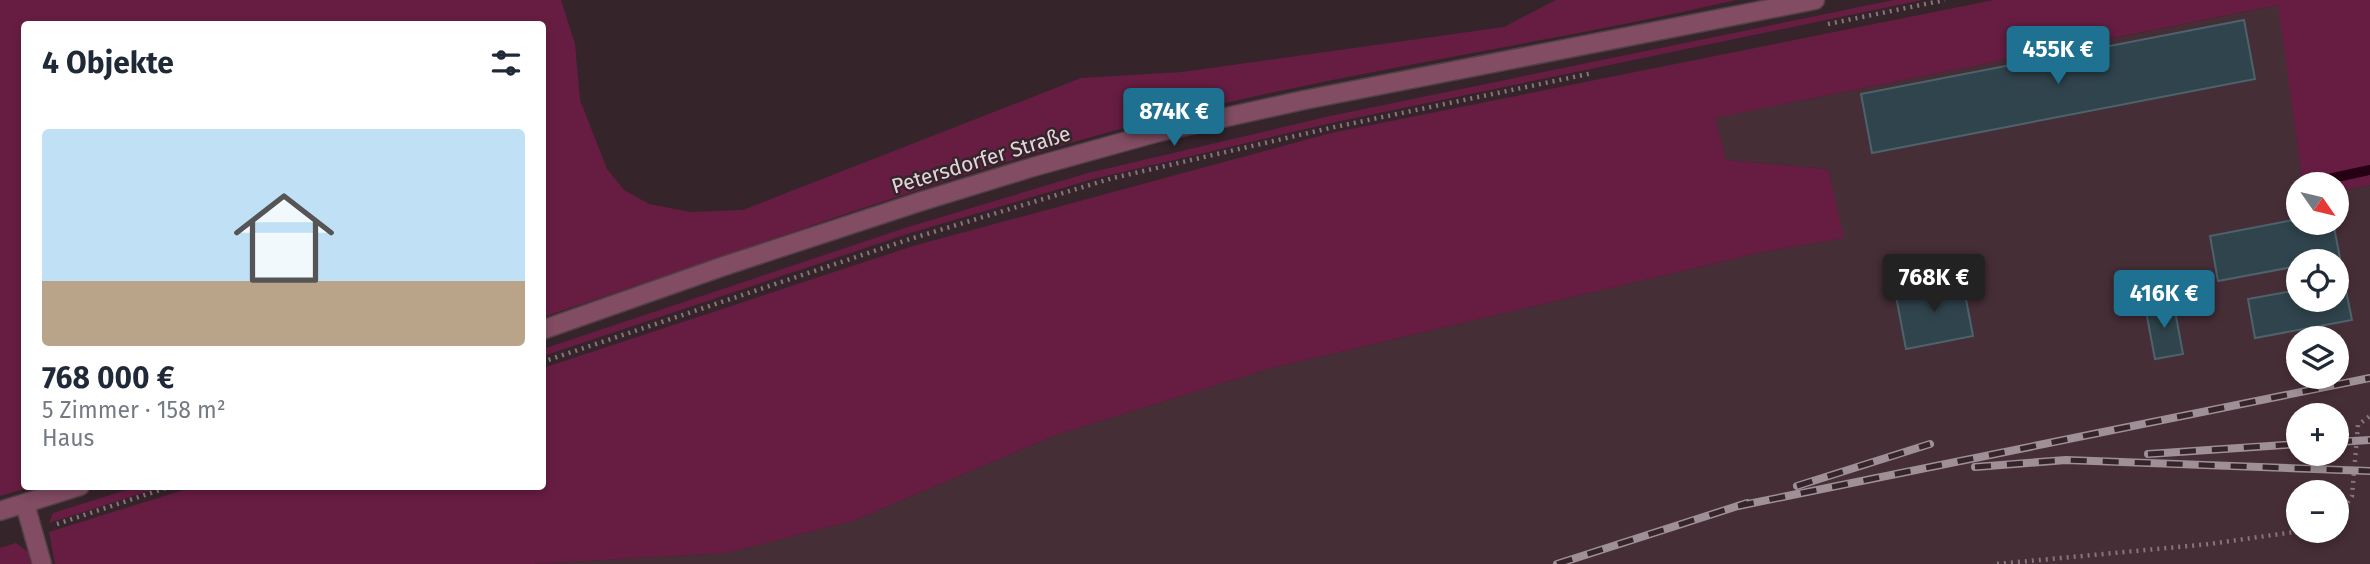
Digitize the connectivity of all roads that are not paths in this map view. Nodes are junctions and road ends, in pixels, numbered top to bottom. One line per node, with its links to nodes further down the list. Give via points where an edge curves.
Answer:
1 (1815, 0): 2 (street, Petersdorfer Straße, via 1159,132 919,202)
2 (546, 329)
3 (68, 490): 4 (street)
4 (25, 504): 5 (street); 6 (street)
5 (0, 511)
6 (42, 564)

